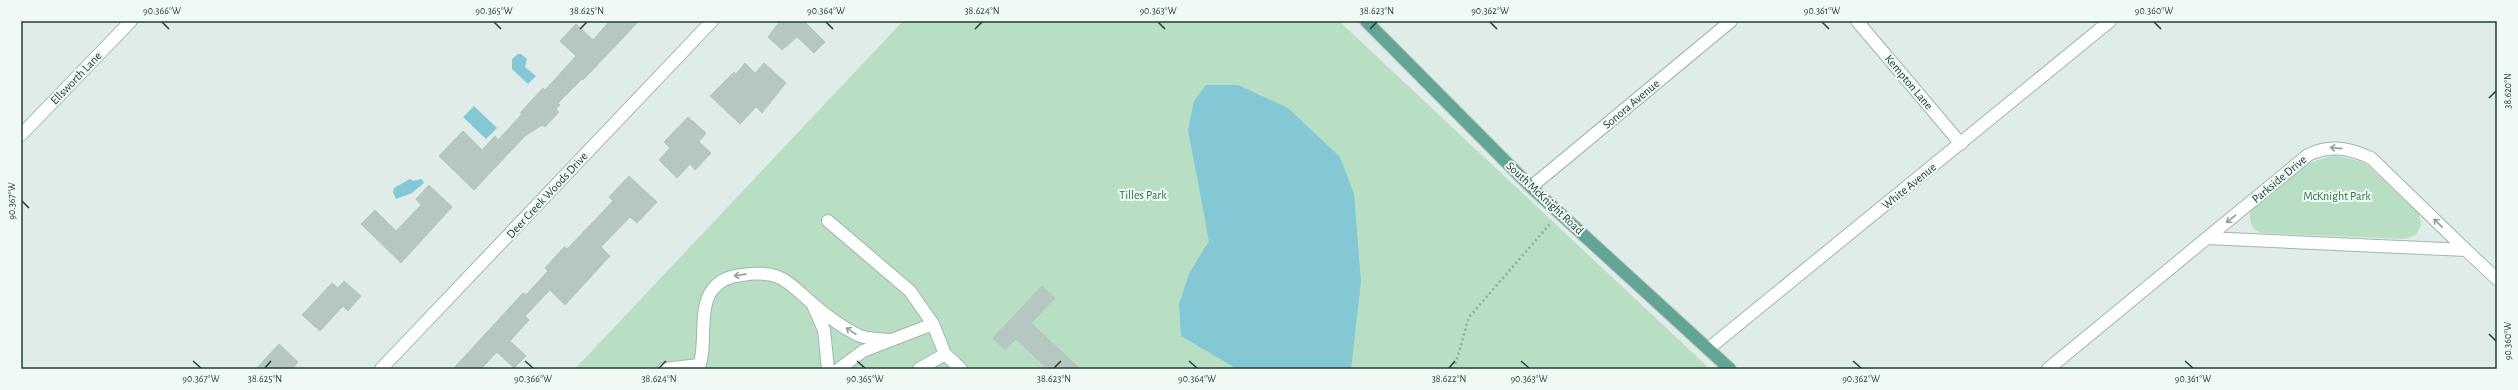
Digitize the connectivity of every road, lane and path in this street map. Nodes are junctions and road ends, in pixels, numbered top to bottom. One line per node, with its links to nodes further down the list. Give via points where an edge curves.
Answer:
1 (130, 21): 7 (street, Ellsworth Lane)
2 (712, 21): 21 (street, Deer Creek Woods Drive)
3 (1366, 21): 9 (main road, South McKnight Road)
4 (1731, 21): 9 (street, Sonora Avenue)
5 (1858, 21): 8 (street, Kempton Lane)
6 (2110, 21): 8 (street, White Avenue)
7 (21, 135)
8 (1961, 144): 18 (street, White Avenue)
9 (1531, 187): 10 (main road, South McKnight Road)
10 (1560, 213): 18 (main road, South McKnight Road); 27 (path, via 1469,317)
11 (828, 221): 16 (street, via 910,291)
12 (2207, 238): 13 (street); 13 (street, Parkside Drive, one-way to 12, via 2371,158 2358,152 2327,147 2308,155); 29 (street, Parkside Drive)
13 (2466, 250): 14 (street, Parkside Drive)
14 (2497, 279)
15 (813, 305): 17 (street, one-way to 15, via 859,336); 20 (street, one-way to 20, via 793,284 779,276 752,273 729,276 712,290 704,314); 23 (street, via 824,330)
16 (933, 324): 17 (street); 19 (street)
17 (888, 340): 24 (street, via 863,351)
18 (1708, 349): 28 (main road, South McKnight Road)
19 (944, 354): 25 (street); 26 (street)
20 (698, 367): 22 (street)
21 (381, 369)
22 (664, 369)
23 (828, 369)
24 (839, 369)
25 (920, 369)
26 (961, 369)
27 (1454, 369)
28 (1730, 369)
29 (2048, 369)

